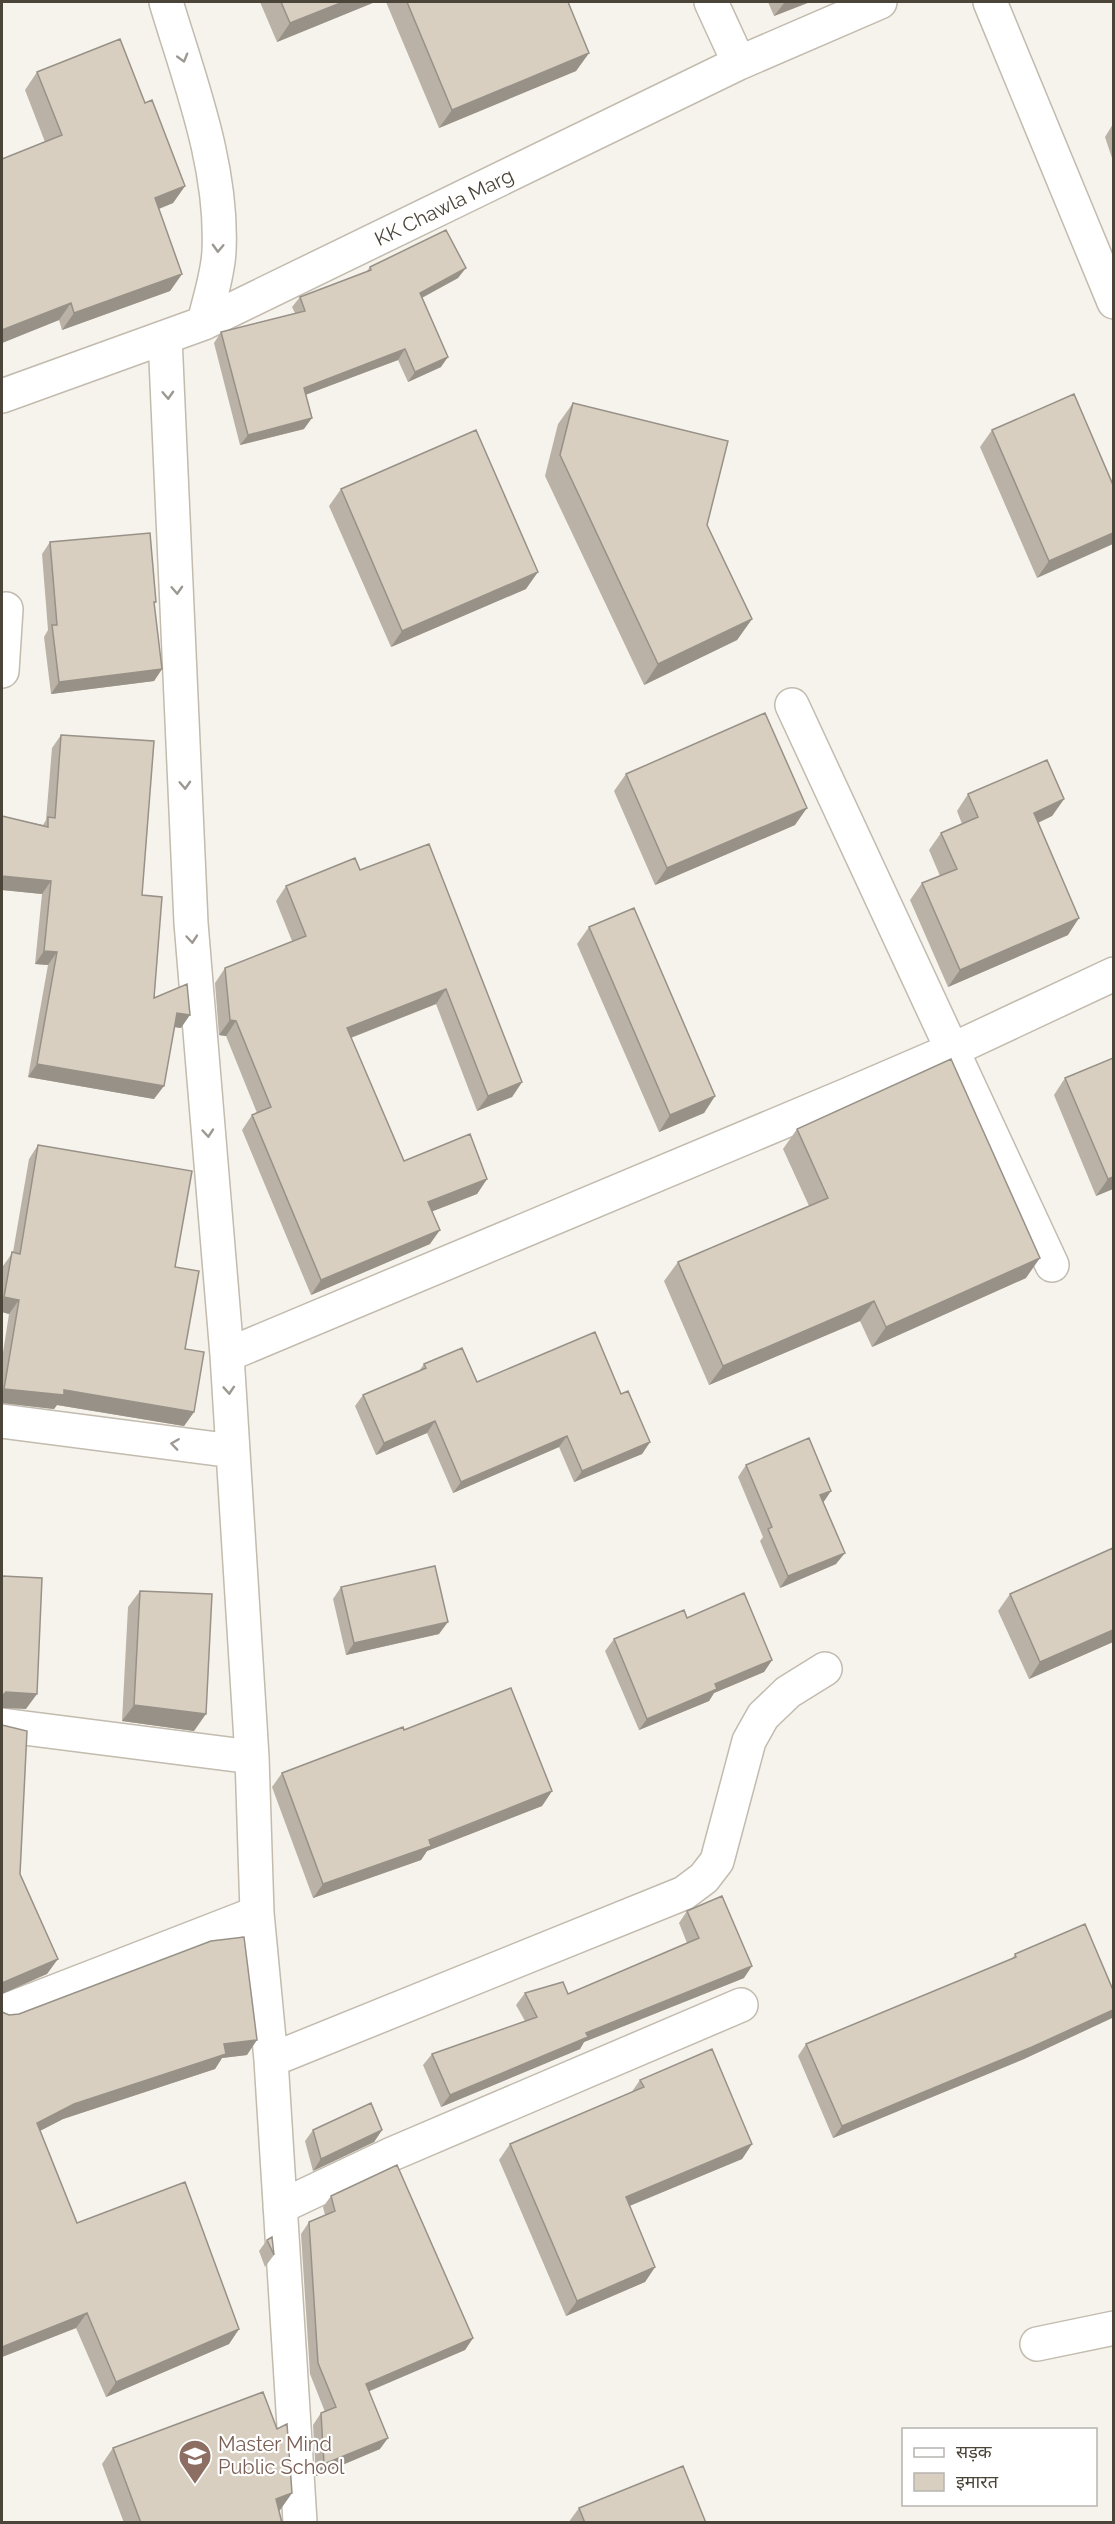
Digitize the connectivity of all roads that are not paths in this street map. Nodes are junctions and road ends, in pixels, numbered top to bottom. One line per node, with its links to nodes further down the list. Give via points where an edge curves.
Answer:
1 (166, 2): 7 (street, one-way to 7, via 208,145 216,195 219,252)
2 (711, 2): 5 (street)
3 (880, 2): 5 (street, KK Chawla Marg)
4 (990, 2): 6 (street)
5 (738, 63): 7 (street, KK Chawla Marg)
6 (1113, 302)
7 (204, 323): 8 (street, KK Chawla Marg)
8 (165, 337): 9 (street, KK Chawla Marg); 16 (street, one-way to 16, via 190,923)
9 (2, 396)
10 (6, 609): 11 (street)
11 (2, 671)
12 (792, 705): 14 (street)
13 (1113, 974): 14 (street)
14 (954, 1049): 15 (street); 16 (street)
15 (1052, 1265)
16 (227, 1355): 18 (street, one-way to 18)
17 (2, 1421): 18 (street, one-way to 17)
18 (233, 1451): 21 (street)
19 (825, 1669): 25 (street, via 788,1692 763,1716 749,1742 717,1861 704,1878 684,1893)
20 (2, 1725): 21 (street)
21 (252, 1757): 22 (street)
22 (257, 1913): 24 (street); 25 (street)
23 (741, 2005): 26 (street, via 392,2154)
24 (2, 2012)
25 (271, 2060): 26 (street)
26 (280, 2207): 29 (street)
27 (1113, 2328): 28 (street)
28 (1037, 2344)
29 (300, 2523)

